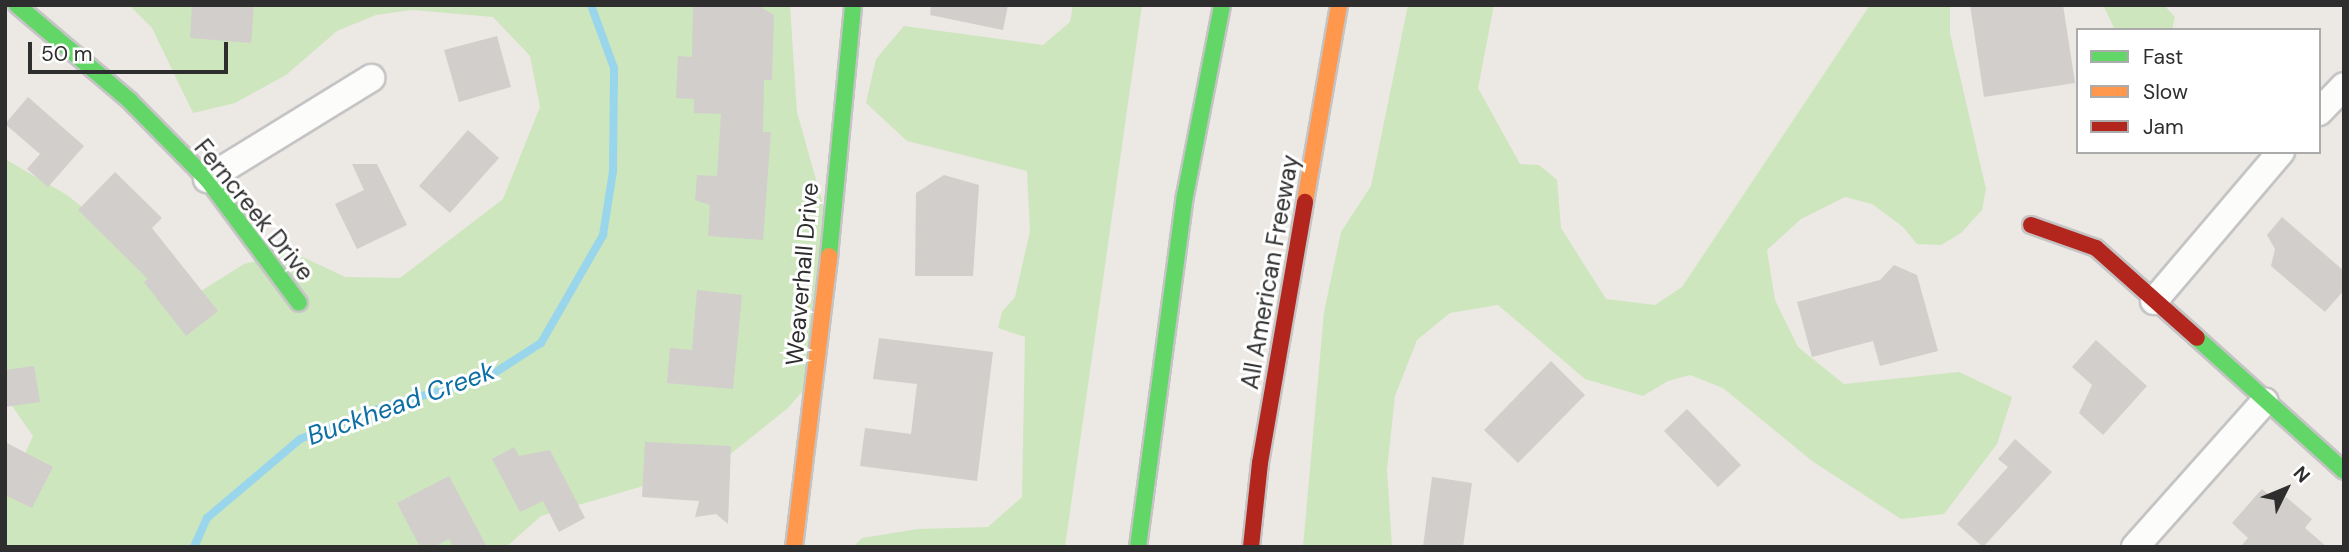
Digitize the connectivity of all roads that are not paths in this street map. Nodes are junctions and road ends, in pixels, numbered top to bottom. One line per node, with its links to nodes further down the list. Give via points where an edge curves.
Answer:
1 (17, 5): 9 (main road, Ferncreek Drive, via 112,85)
2 (853, 5): 15 (main road, Weaverhall Drive, via 826,292)
3 (1222, 5): 16 (main road, via 1185,195)
4 (1339, 5): 17 (main road, All American Freeway, via 1260,463)
5 (371, 78): 9 (street)
6 (2344, 86): 7 (street)
7 (2321, 110)
8 (2279, 154): 11 (street)
9 (207, 179): 12 (main road, Ferncreek Drive)
10 (2031, 225): 11 (main road, via 2096,248)
11 (2154, 301): 13 (main road)
12 (299, 303)
13 (2265, 401): 14 (main road); 18 (street)
14 (2344, 471)
15 (794, 547)
16 (1138, 547)
17 (1251, 547)
18 (2134, 547)

